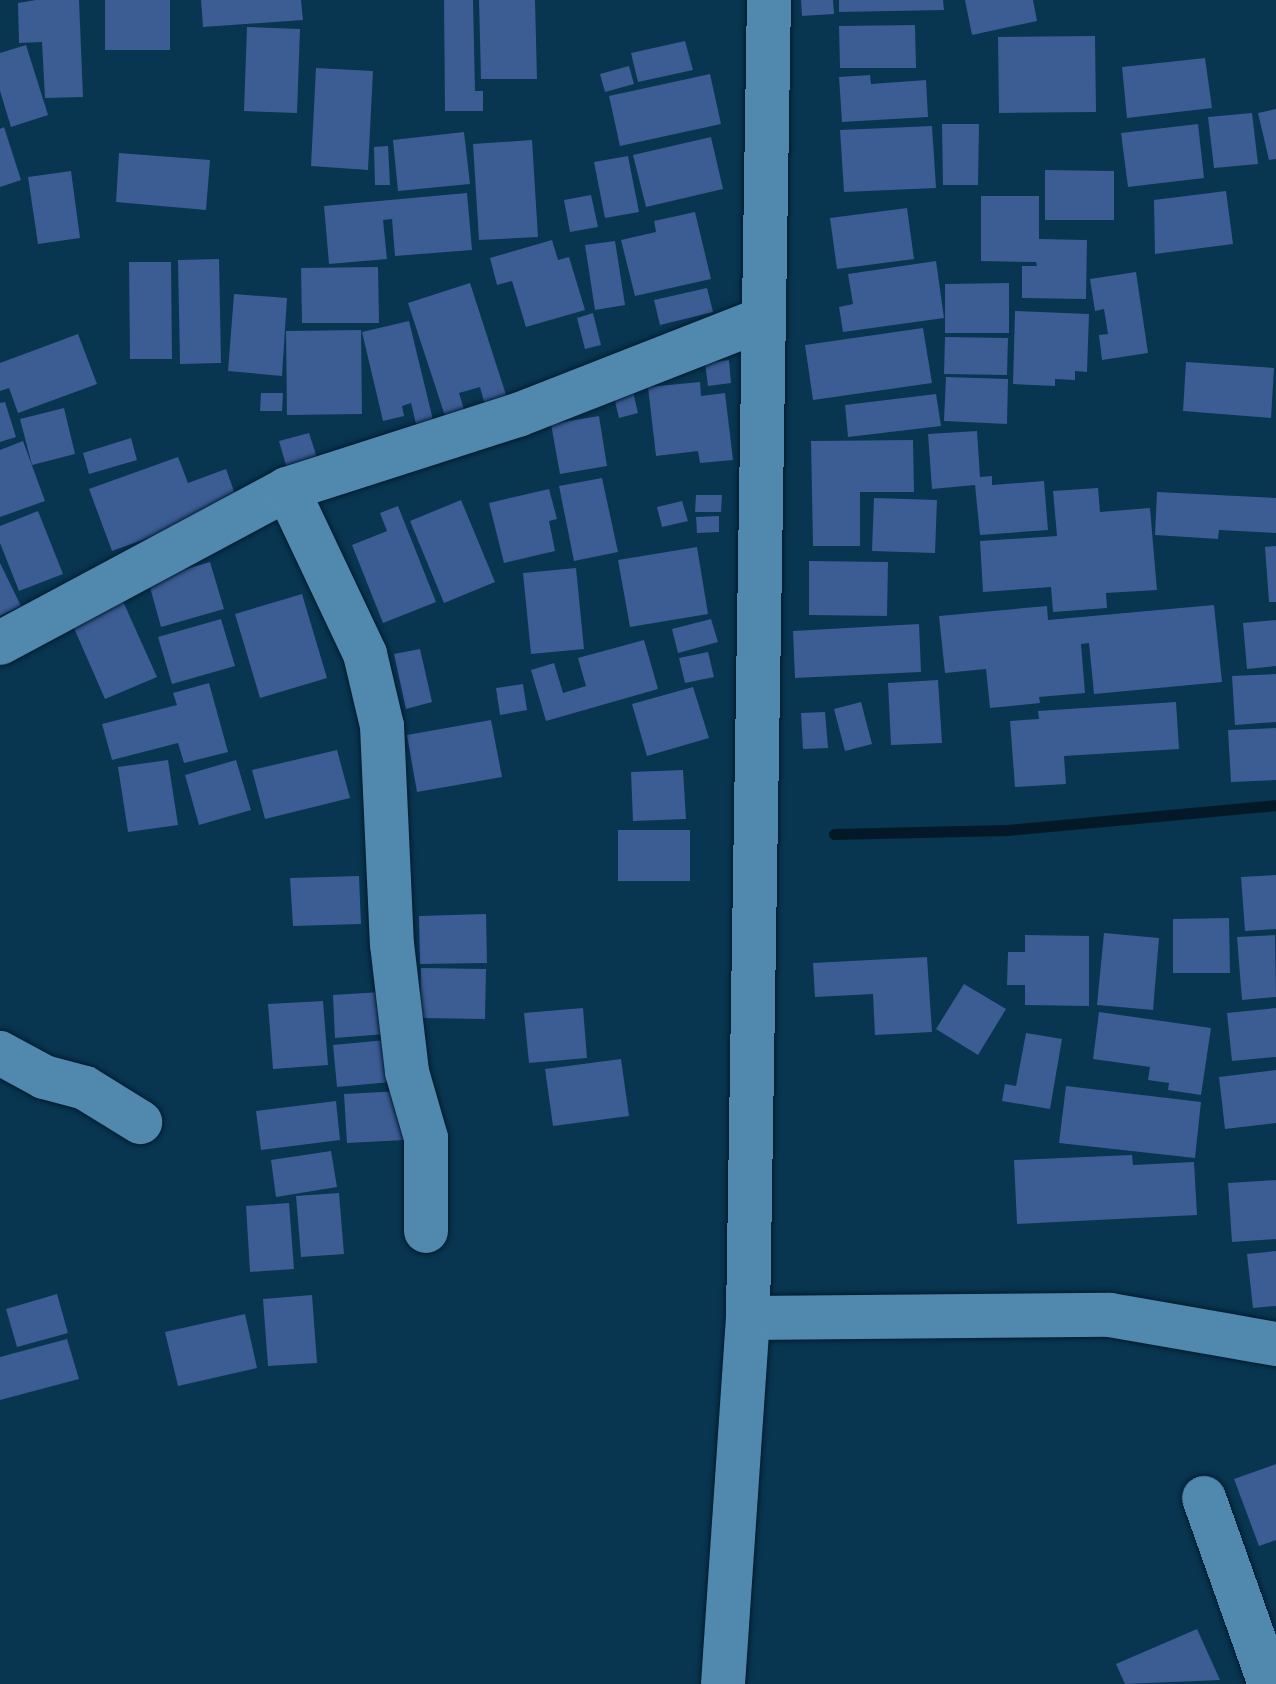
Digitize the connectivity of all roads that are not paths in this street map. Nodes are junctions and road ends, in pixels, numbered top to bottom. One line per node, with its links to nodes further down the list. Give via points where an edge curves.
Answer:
1 (769, 0): 2 (street)
2 (763, 319): 3 (street, via 518,415); 8 (street)
3 (287, 489): 4 (street); 7 (street, via 365,654 382,726 392,944 407,1072 426,1138)
4 (0, 643)
5 (0, 1053): 6 (street, via 44,1077 85,1088)
6 (140, 1122)
7 (426, 1231)
8 (748, 1318): 9 (street, via 1110,1315); 11 (street)
9 (1276, 1344)
10 (1204, 1498): 12 (street)
11 (723, 1684)
12 (1270, 1684)

